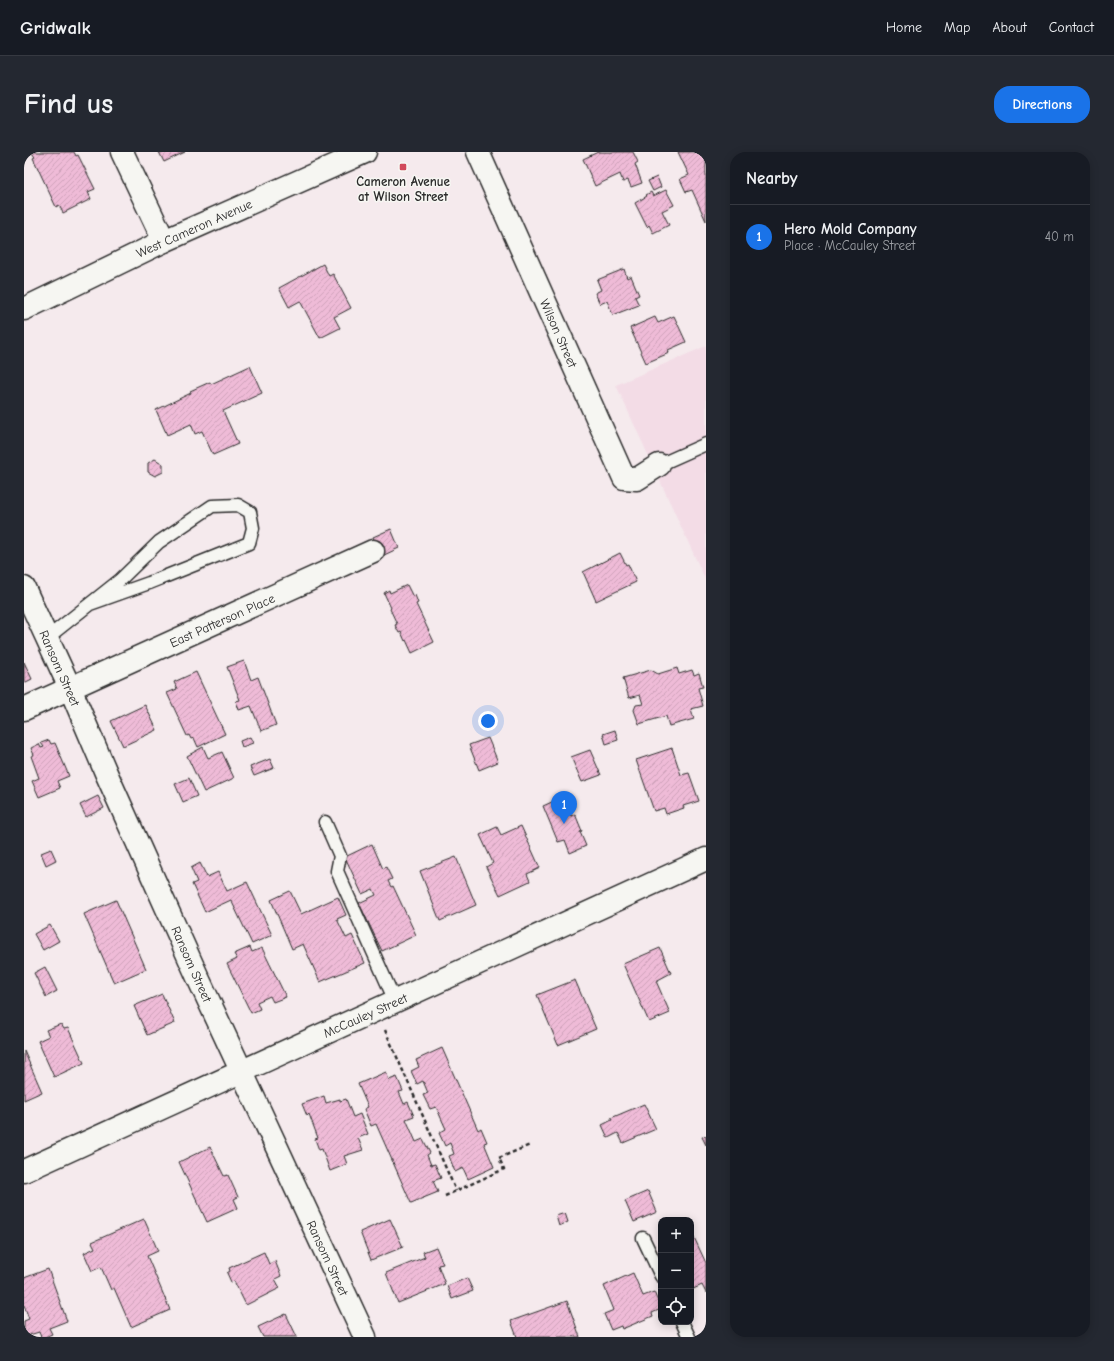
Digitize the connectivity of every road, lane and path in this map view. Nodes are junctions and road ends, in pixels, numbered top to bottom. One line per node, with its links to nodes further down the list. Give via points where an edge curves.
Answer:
1 (122, 152): 4 (street)
2 (365, 152): 4 (street, West Cameron Avenue)
3 (478, 152): 7 (street, Wilson Street, via 624,478 637,479)
4 (164, 241): 5 (street, West Cameron Avenue)
5 (24, 309)
6 (706, 444): 7 (lane)
7 (659, 465)
8 (373, 551): 12 (street, East Patterson Place)
9 (24, 588): 11 (street, Ransom Street)
10 (90, 604): 10 (lane, via 120,580 159,542 212,506 238,505 250,512 253,528 249,543); 11 (lane)
11 (47, 638): 12 (street, Ransom Street)
12 (70, 688): 13 (street, East Patterson Place); 18 (street, Ransom Street)
13 (24, 709)
14 (325, 822): 16 (lane, via 340,856 337,871)
15 (706, 859): 16 (street, McCauley Street)
16 (396, 1001): 18 (street, McCauley Street)
17 (385, 1028): 21 (path)
18 (242, 1072): 20 (street, McCauley Street); 26 (street, Ransom Street)
19 (530, 1145): 21 (path, via 499,1158 504,1169)
20 (24, 1171)
21 (456, 1191): 22 (path)
22 (445, 1196)
23 (643, 1238): 24 (lane)
24 (658, 1270)
25 (684, 1325): 27 (lane)
26 (365, 1337)
27 (690, 1337)

